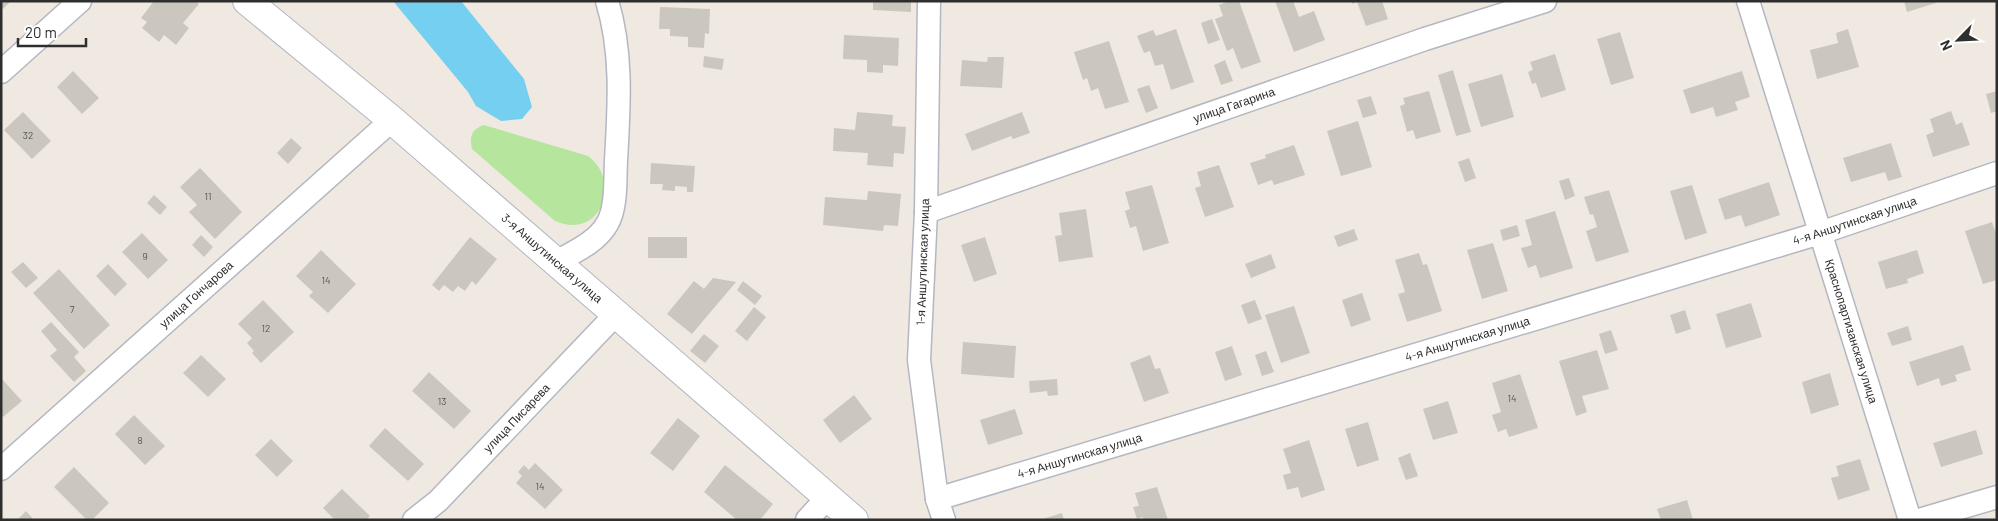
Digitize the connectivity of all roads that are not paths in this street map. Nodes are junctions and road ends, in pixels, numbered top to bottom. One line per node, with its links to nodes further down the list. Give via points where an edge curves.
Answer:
1 (80, 1): 7 (street)
2 (247, 1): 8 (street, 3-я Аншутинская улица)
3 (607, 1): 12 (street, via 620,80 615,196 608,223 597,237)
4 (929, 1): 10 (street, 1-я Аншутинская улица)
5 (1545, 1): 10 (street, улица Гагарина, via 1425,39)
6 (1748, 1): 11 (street, Краснопартизанская улица)
7 (1, 72)
8 (392, 120): 12 (street, 3-я Аншутинская улица); 14 (street, улица Гончарова)
9 (1997, 173): 11 (street, 4-я Аншутинская улица)
10 (926, 212): 17 (street, 1-я Аншутинская улица, via 919,360)
11 (1820, 233): 17 (street, 4-я Аншутинская улица); 21 (street, Краснопартизанская улица)
12 (556, 262): 13 (street, 3-я Аншутинская улица)
13 (616, 314): 16 (street, 3-я Аншутинская улица); 18 (street, улица Писарева, via 438,501)
14 (1, 469)
15 (1997, 497): 22 (street)
16 (827, 498): 19 (street); 20 (street, 3-я Аншутинская улица)
17 (940, 509)
18 (414, 520)
19 (807, 520)
20 (854, 520)
21 (1910, 520)
22 (1919, 520)

